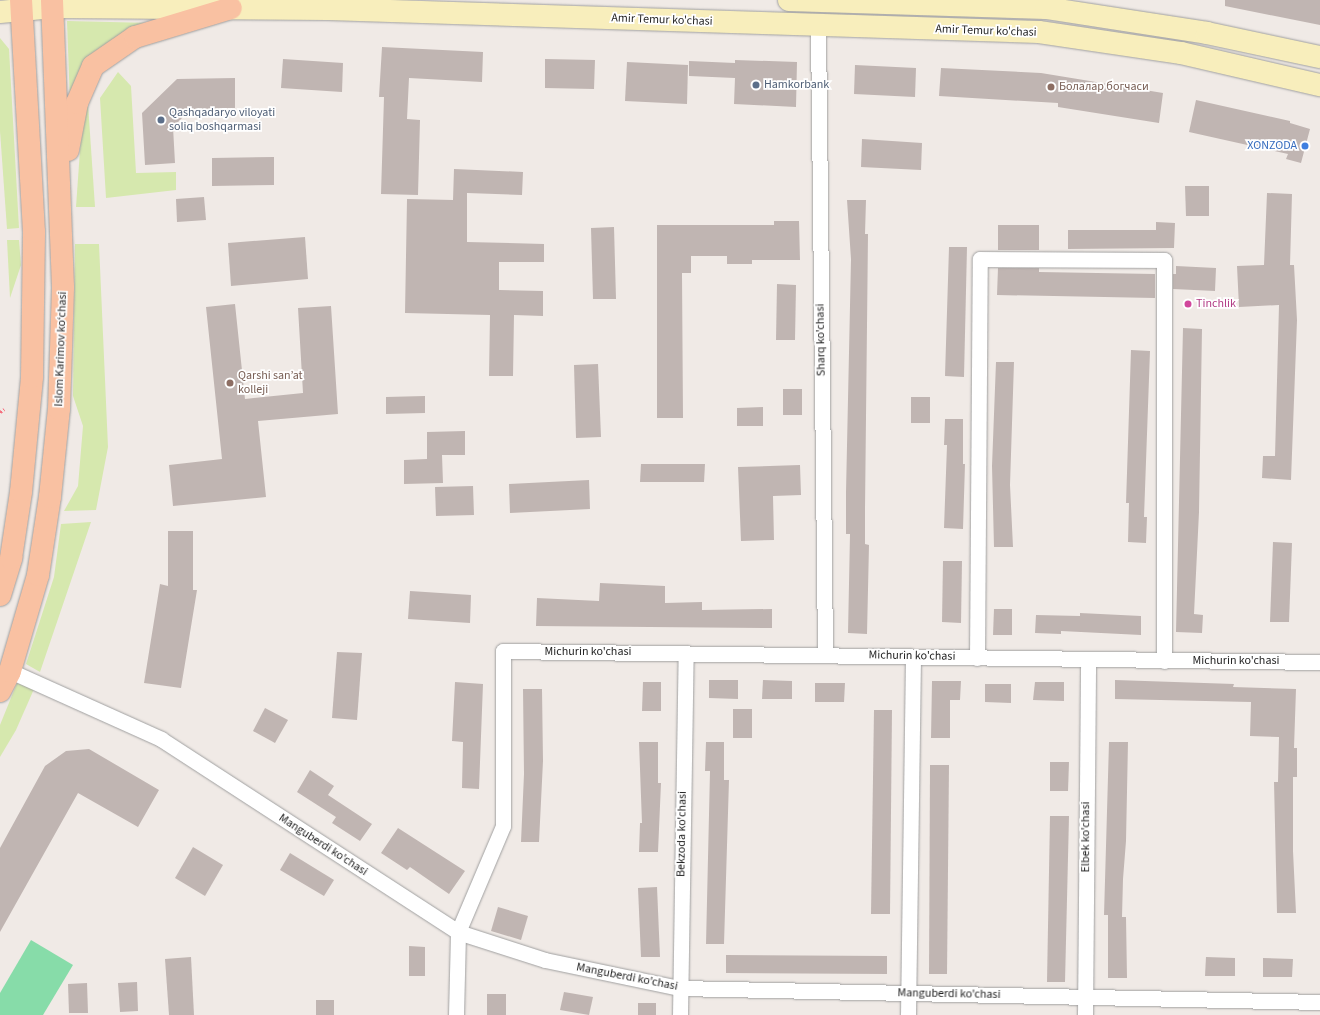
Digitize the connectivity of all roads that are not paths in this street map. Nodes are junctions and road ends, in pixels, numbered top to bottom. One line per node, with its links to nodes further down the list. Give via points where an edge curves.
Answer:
1 (789, 0): 2 (main road, Amir Temur ko'chasi)
2 (896, 1): 8 (main road, Amir Temur ko'chasi, via 1046,8 1207,33)
3 (52, 3): 4 (main road, Amir Temur ko'chasi); 5 (main road, Amir Temur ko'chasi); 10 (main road, Islom Karimov ko‘chasi)
4 (22, 4): 6 (main road, Amir Temur ko'chasi); 11 (main road, via 34,232 32,377 21,492 11,558)
5 (231, 8): 7 (main road, Amir Temur ko'chasi); 10 (main road, via 135,37 93,66 77,103)
6 (0, 12)
7 (818, 25): 9 (main road, Amir Temur ko'chasi, via 1039,32 1181,53); 13 (street, Sharq ko'chasi)
8 (1320, 57)
9 (1320, 85)
10 (61, 187): 19 (main road, Islom Karimov ko‘chasi, via 63,287 59,409 50,497 38,575)
11 (0, 595)
12 (686, 653): 13 (street, Michurin ko'chasi); 21 (street, Michurin ko'chasi, via 503,651 503,826); 22 (street, Bekzoda ko'chasi)
13 (825, 655): 14 (street, Michurin ko'chasi)
14 (913, 657): 15 (street, Michurin ko'chasi); 23 (street)
15 (977, 658): 16 (street, Michurin ko'chasi); 17 (street, via 980,259 1164,260)
16 (1088, 659): 17 (street, Michurin ko'chasi); 24 (street, Elbek ko'chasi)
17 (1164, 661): 18 (street, Michurin ko'chasi)
18 (1320, 662)
19 (10, 671): 20 (main road, Islom Karimov ko‘chasi); 21 (street, Manguberdi ko'chasi, via 161,739)
20 (0, 692)
21 (458, 932): 22 (street, Manguberdi ko'chasi, via 545,960); 26 (street)
22 (679, 988): 23 (street, Manguberdi ko'chasi); 27 (street, Bekzoda ko'chasi)
23 (908, 993): 24 (street, Manguberdi ko'chasi); 28 (street)
24 (1085, 997): 25 (street, Manguberdi ko'chasi); 29 (street, Elbek ko'chasi)
25 (1320, 1002)
26 (456, 1015)
27 (680, 1015)
28 (908, 1015)
29 (1085, 1015)

